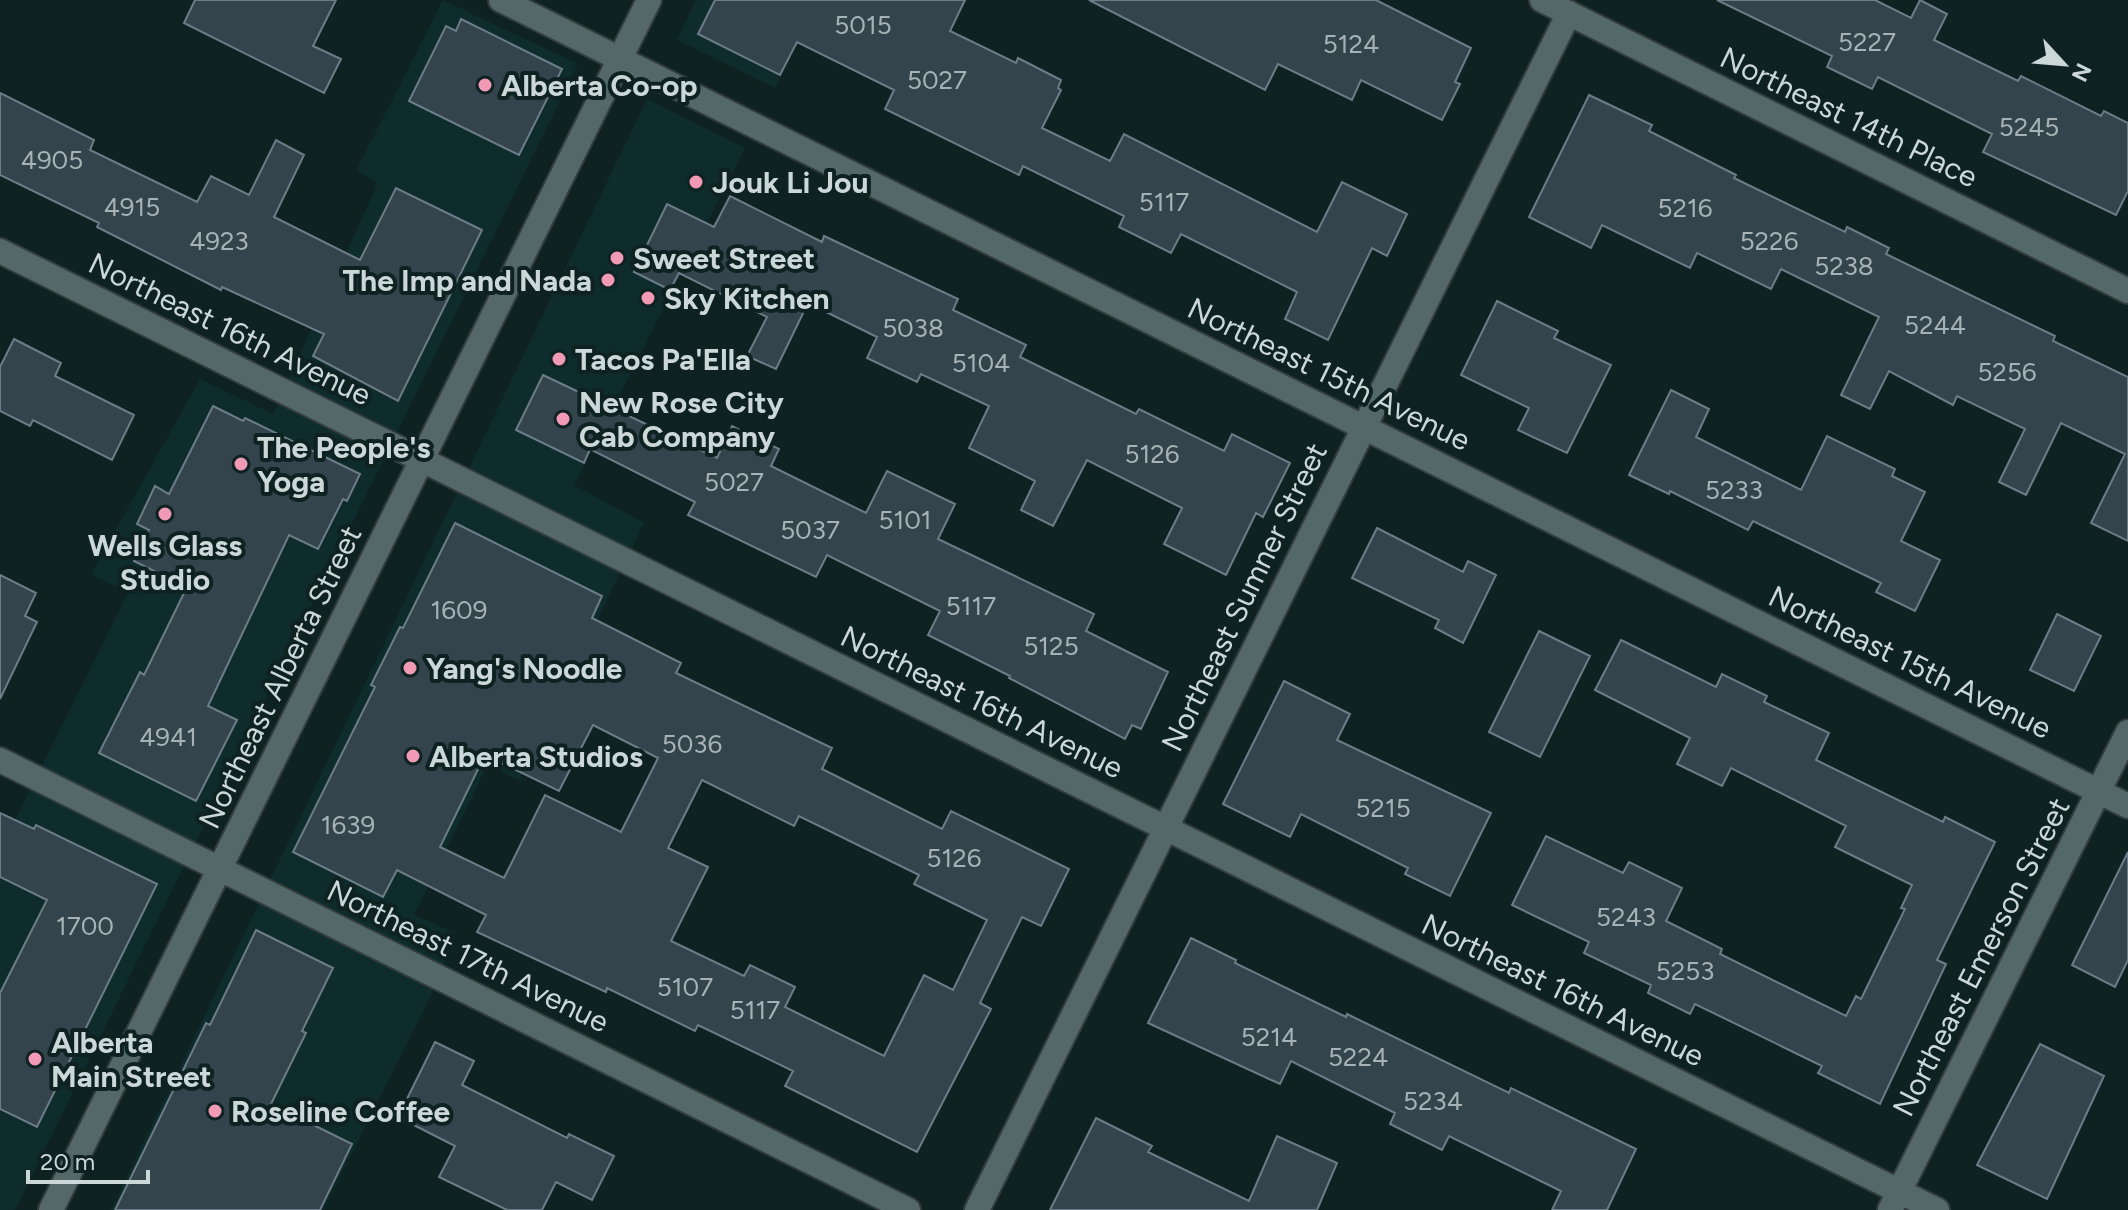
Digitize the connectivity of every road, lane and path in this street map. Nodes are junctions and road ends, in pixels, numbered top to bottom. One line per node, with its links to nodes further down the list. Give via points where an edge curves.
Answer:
1 (501, 0): 5 (street, Northeast 15th Avenue)
2 (649, 0): 5 (street, Northeast Alberta Street)
3 (1542, 0): 4 (street, Northeast 14th Place)
4 (1569, 13): 7 (street, Northeast 14th Place); 8 (street, Northeast Sumner Street)
5 (620, 59): 8 (street, Northeast 15th Avenue); 9 (street, Northeast Alberta Street)
6 (0, 251): 9 (street, Northeast 16th Avenue)
7 (2128, 291)
8 (1364, 427): 12 (street, Northeast 15th Avenue); 14 (street, Northeast Sumner Street)
9 (422, 460): 14 (street, Northeast 16th Avenue); 15 (street, Northeast Alberta Street)
10 (2128, 732): 12 (street, Northeast Emerson Street)
11 (0, 760): 15 (street, Northeast 17th Avenue)
12 (2099, 791): 13 (street, Northeast 15th Avenue); 16 (street, Northeast Emerson Street)
13 (2128, 806)
14 (1165, 829): 16 (street, Northeast 16th Avenue); 19 (street, Northeast Sumner Street)
15 (220, 869): 17 (street, Northeast Alberta Street); 18 (street, Northeast 17th Avenue)
16 (1895, 1201): 20 (street, Northeast 16th Avenue)
17 (51, 1210)
18 (908, 1210)
19 (977, 1210)
20 (1937, 1210)

